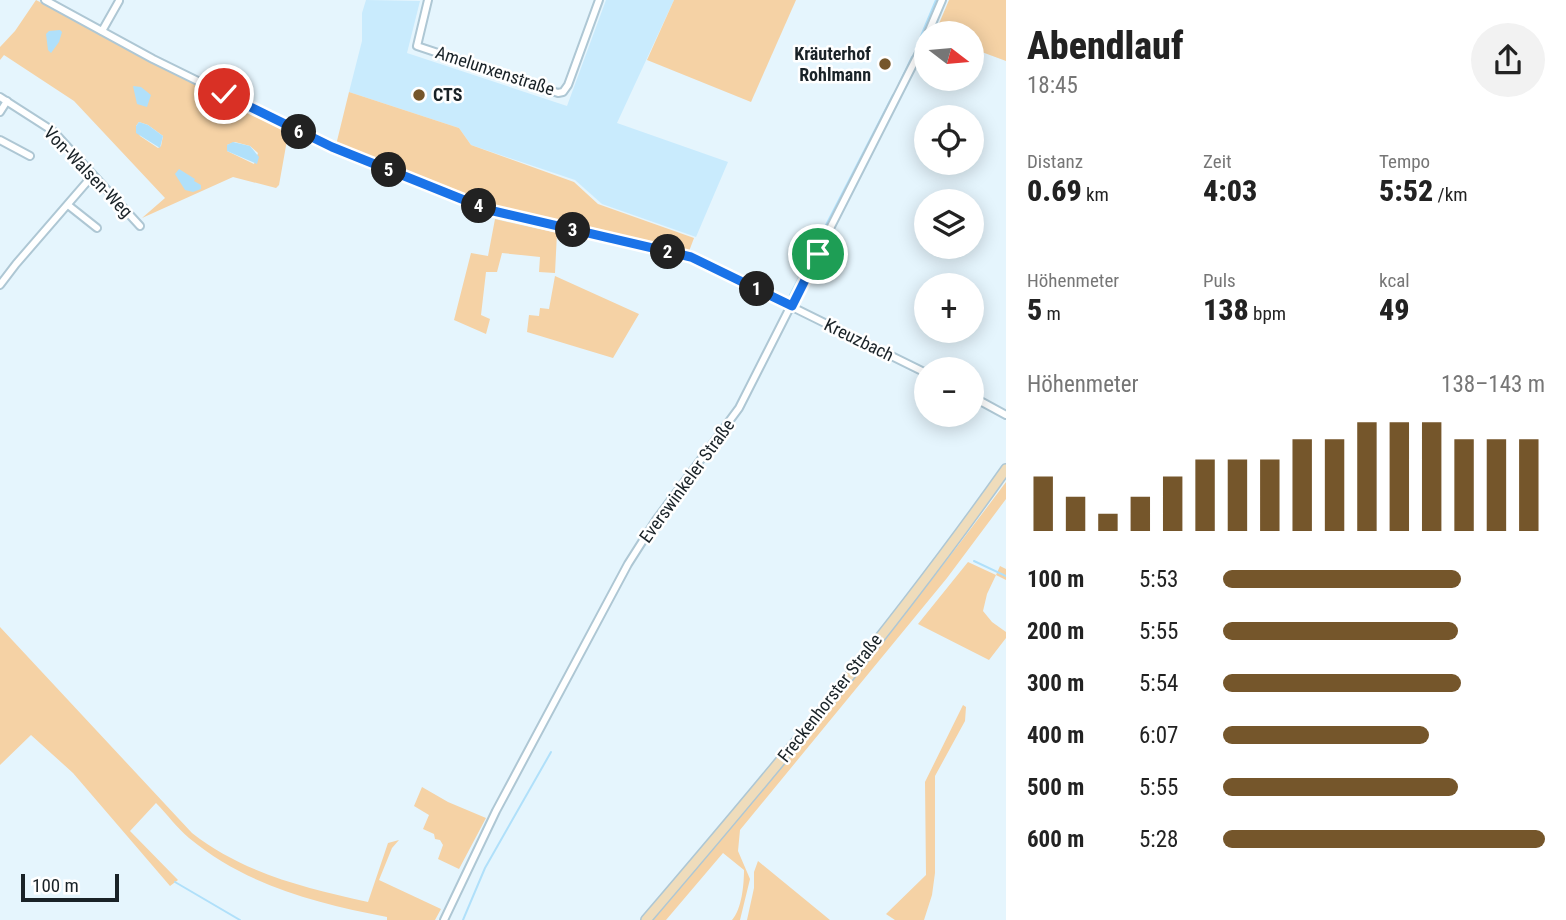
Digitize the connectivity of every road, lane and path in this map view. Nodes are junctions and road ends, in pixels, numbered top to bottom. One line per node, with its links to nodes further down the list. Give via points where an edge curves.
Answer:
1 (45, 0): 7 (street, Kreuzbach)
2 (428, 0): 3 (street, Amelunxenstraße, via 417,46 558,93 568,85)
3 (598, 0)
4 (942, 0): 6 (street)
5 (119, 1): 7 (street)
6 (933, 21)
7 (102, 31): 19 (street, Kreuzbach, via 294,130 412,180 489,210 691,257)
8 (914, 63): 19 (street, Everswinkeler Straße)
9 (0, 97): 10 (street, Von-Walsen-Weg)
10 (7, 102): 11 (street); 14 (street, Von-Walsen-Weg, via 52,131)
11 (0, 112)
12 (0, 140): 13 (street)
13 (30, 156)
14 (93, 175): 15 (street); 16 (street, Von-Walsen-Weg)
15 (68, 205): 17 (street); 18 (street)
16 (140, 226)
17 (97, 228)
18 (0, 285)
19 (792, 306): 20 (street, Kreuzbach); 24 (street, Everswinkeler Straße, via 732,420 628,564 496,811)
20 (914, 367)
21 (984, 403): 22 (street)
22 (1006, 415)
23 (1006, 469): 25 (main road, Freckenhorster Straße, via 847,678)
24 (444, 920)
25 (646, 920)

